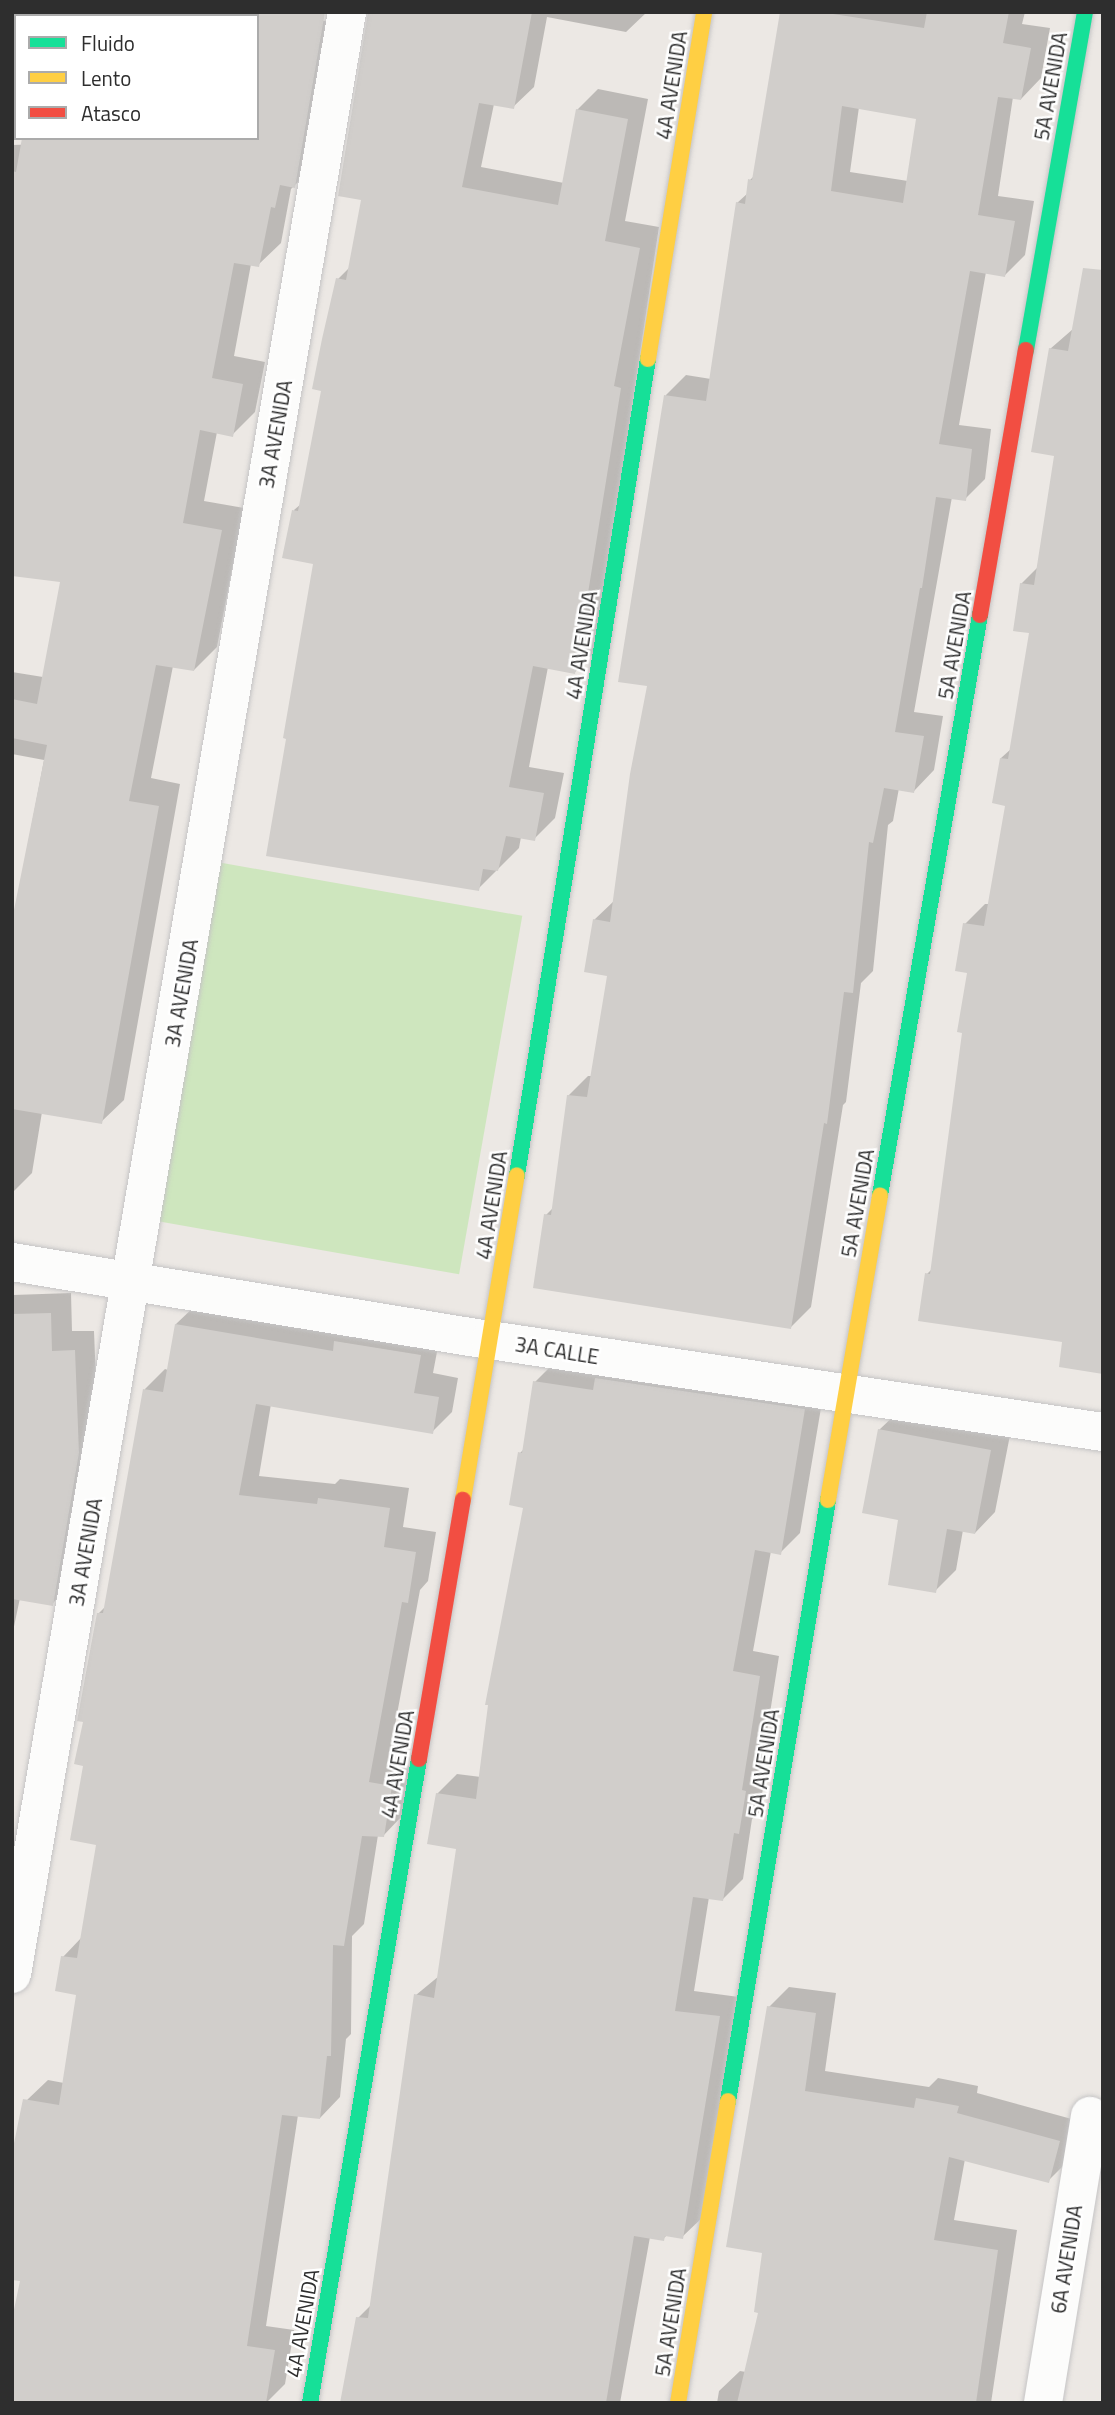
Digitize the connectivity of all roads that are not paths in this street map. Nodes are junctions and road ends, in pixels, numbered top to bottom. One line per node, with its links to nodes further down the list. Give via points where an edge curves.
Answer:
1 (347, 12): 5 (street, 3A AVENIDA)
2 (704, 12): 6 (street, 4A AVENIDA)
3 (1085, 12): 7 (street, 5A AVENIDA)
4 (12, 1262): 5 (street, 3A CALLE)
5 (133, 1280): 6 (street, 3A CALLE); 9 (street, 3A AVENIDA)
6 (490, 1340): 7 (street, 3A CALLE); 11 (street, 4A AVENIDA)
7 (845, 1395): 8 (street, 3A CALLE); 12 (street, 5A AVENIDA)
8 (1103, 1432)
9 (12, 1974)
10 (1090, 2116): 13 (street, 6A AVENIDA)
11 (310, 2403)
12 (678, 2403)
13 (1043, 2403)

